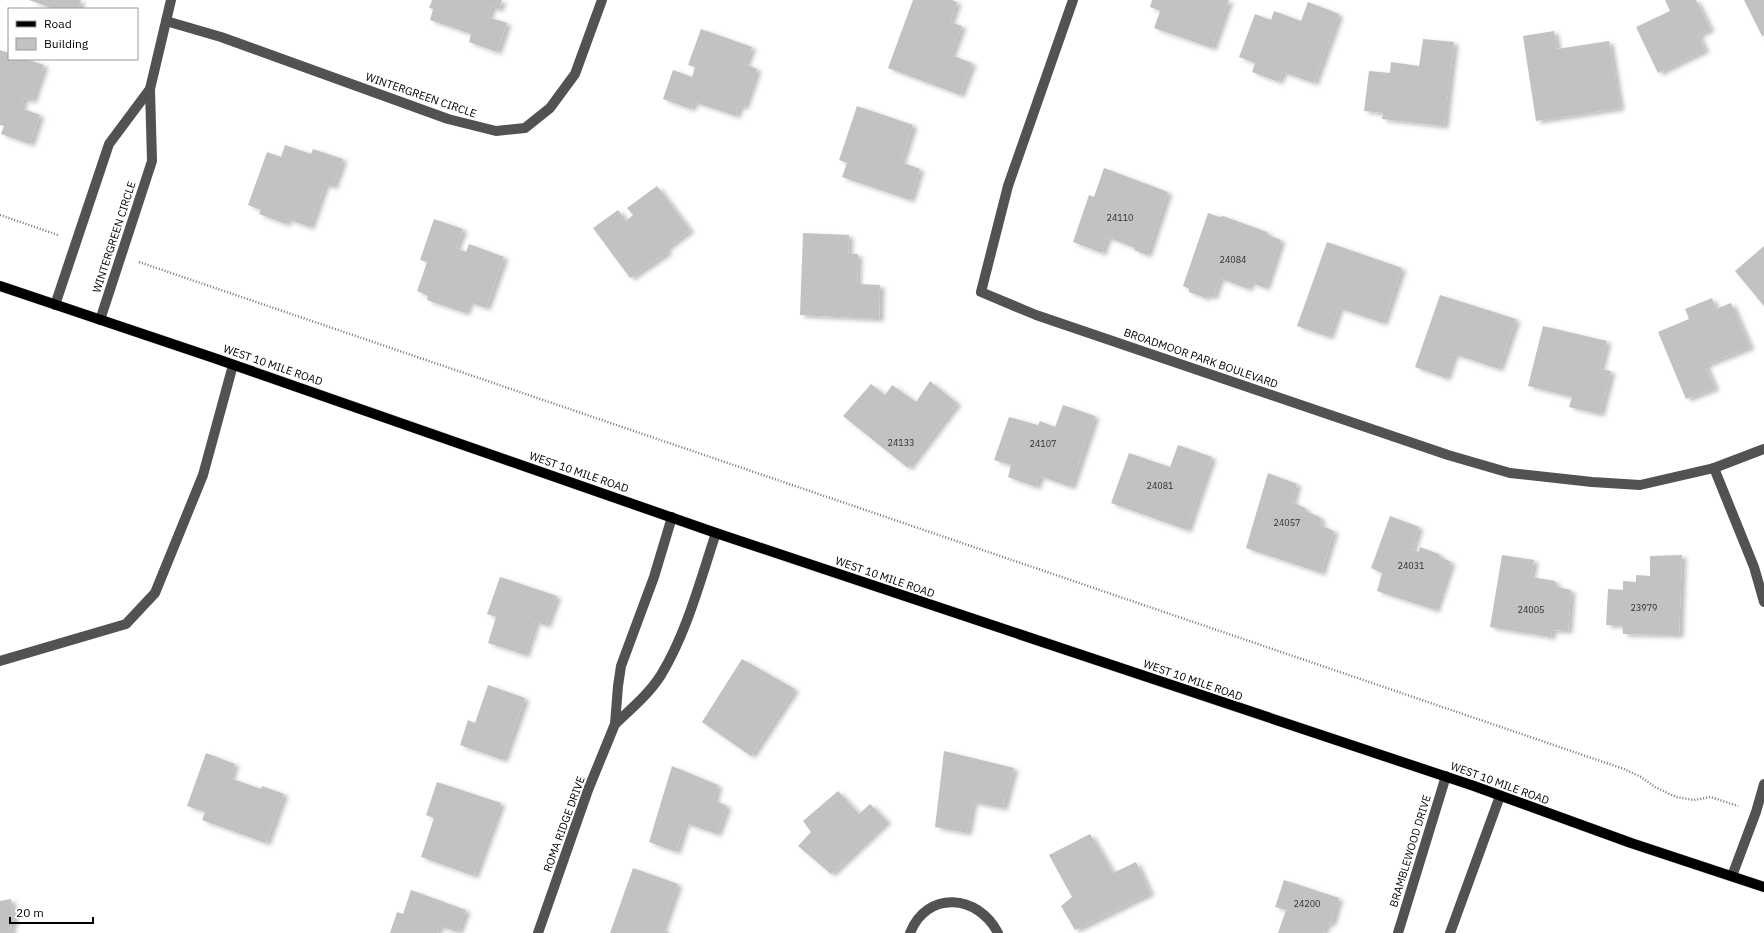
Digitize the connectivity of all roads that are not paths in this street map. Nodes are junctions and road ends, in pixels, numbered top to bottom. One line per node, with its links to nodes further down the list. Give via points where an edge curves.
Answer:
1 (171, 0): 4 (street, WINTERGREEN CIRCLE)
2 (602, 0): 4 (street, WINTERGREEN CIRCLE, via 574,74 550,108 525,128 496,131 448,119 221,38)
3 (1073, 0): 12 (street, BROADMOOR PARK BOULEVARD, via 1008,186 981,292 1044,318 1448,455 1510,473 1640,485)
4 (166, 22): 5 (street, WINTERGREEN CIRCLE)
5 (150, 89): 7 (street, WINTERGREEN CIRCLE, via 109,144); 8 (street, WINTERGREEN CIRCLE, via 152,161)
6 (0, 286): 7 (main road, WEST 10 MILE ROAD)
7 (55, 305): 8 (main road, WEST 10 MILE ROAD)
8 (100, 320): 9 (main road, WEST 10 MILE ROAD)
9 (233, 365): 13 (main road, WEST 10 MILE ROAD); 16 (street, via 203,475 155,594 126,624)
10 (1762, 450): 11 (street, BROADMOOR PARK BOULEVARD); 12 (street, BROADMOOR PARK BOULEVARD)
11 (1764, 460)
12 (1714, 468): 15 (street, via 1754,567)
13 (672, 517): 14 (main road, WEST 10 MILE ROAD); 17 (street, ROMA RIDGE DRIVE, via 654,577 621,666)
14 (716, 533): 17 (street, ROMA RIDGE DRIVE, via 680,638 660,676); 18 (main road, WEST 10 MILE ROAD)
15 (1764, 602)
16 (0, 661)
17 (615, 724): 23 (street, ROMA RIDGE DRIVE, via 588,790)
18 (1446, 776): 20 (main road, WEST 10 MILE ROAD); 26 (street, BRAMBLEWOOD DRIVE)
19 (1764, 784): 21 (street)
20 (1500, 796): 21 (main road, WEST 10 MILE ROAD); 27 (street)
21 (1732, 876): 22 (main road, WEST 10 MILE ROAD)
22 (1764, 887)
23 (538, 933)
24 (910, 933): 25 (street, via 922,914 935,906 950,902 966,903 980,910 992,921)
25 (998, 933)
26 (1398, 933)
27 (1450, 933)

